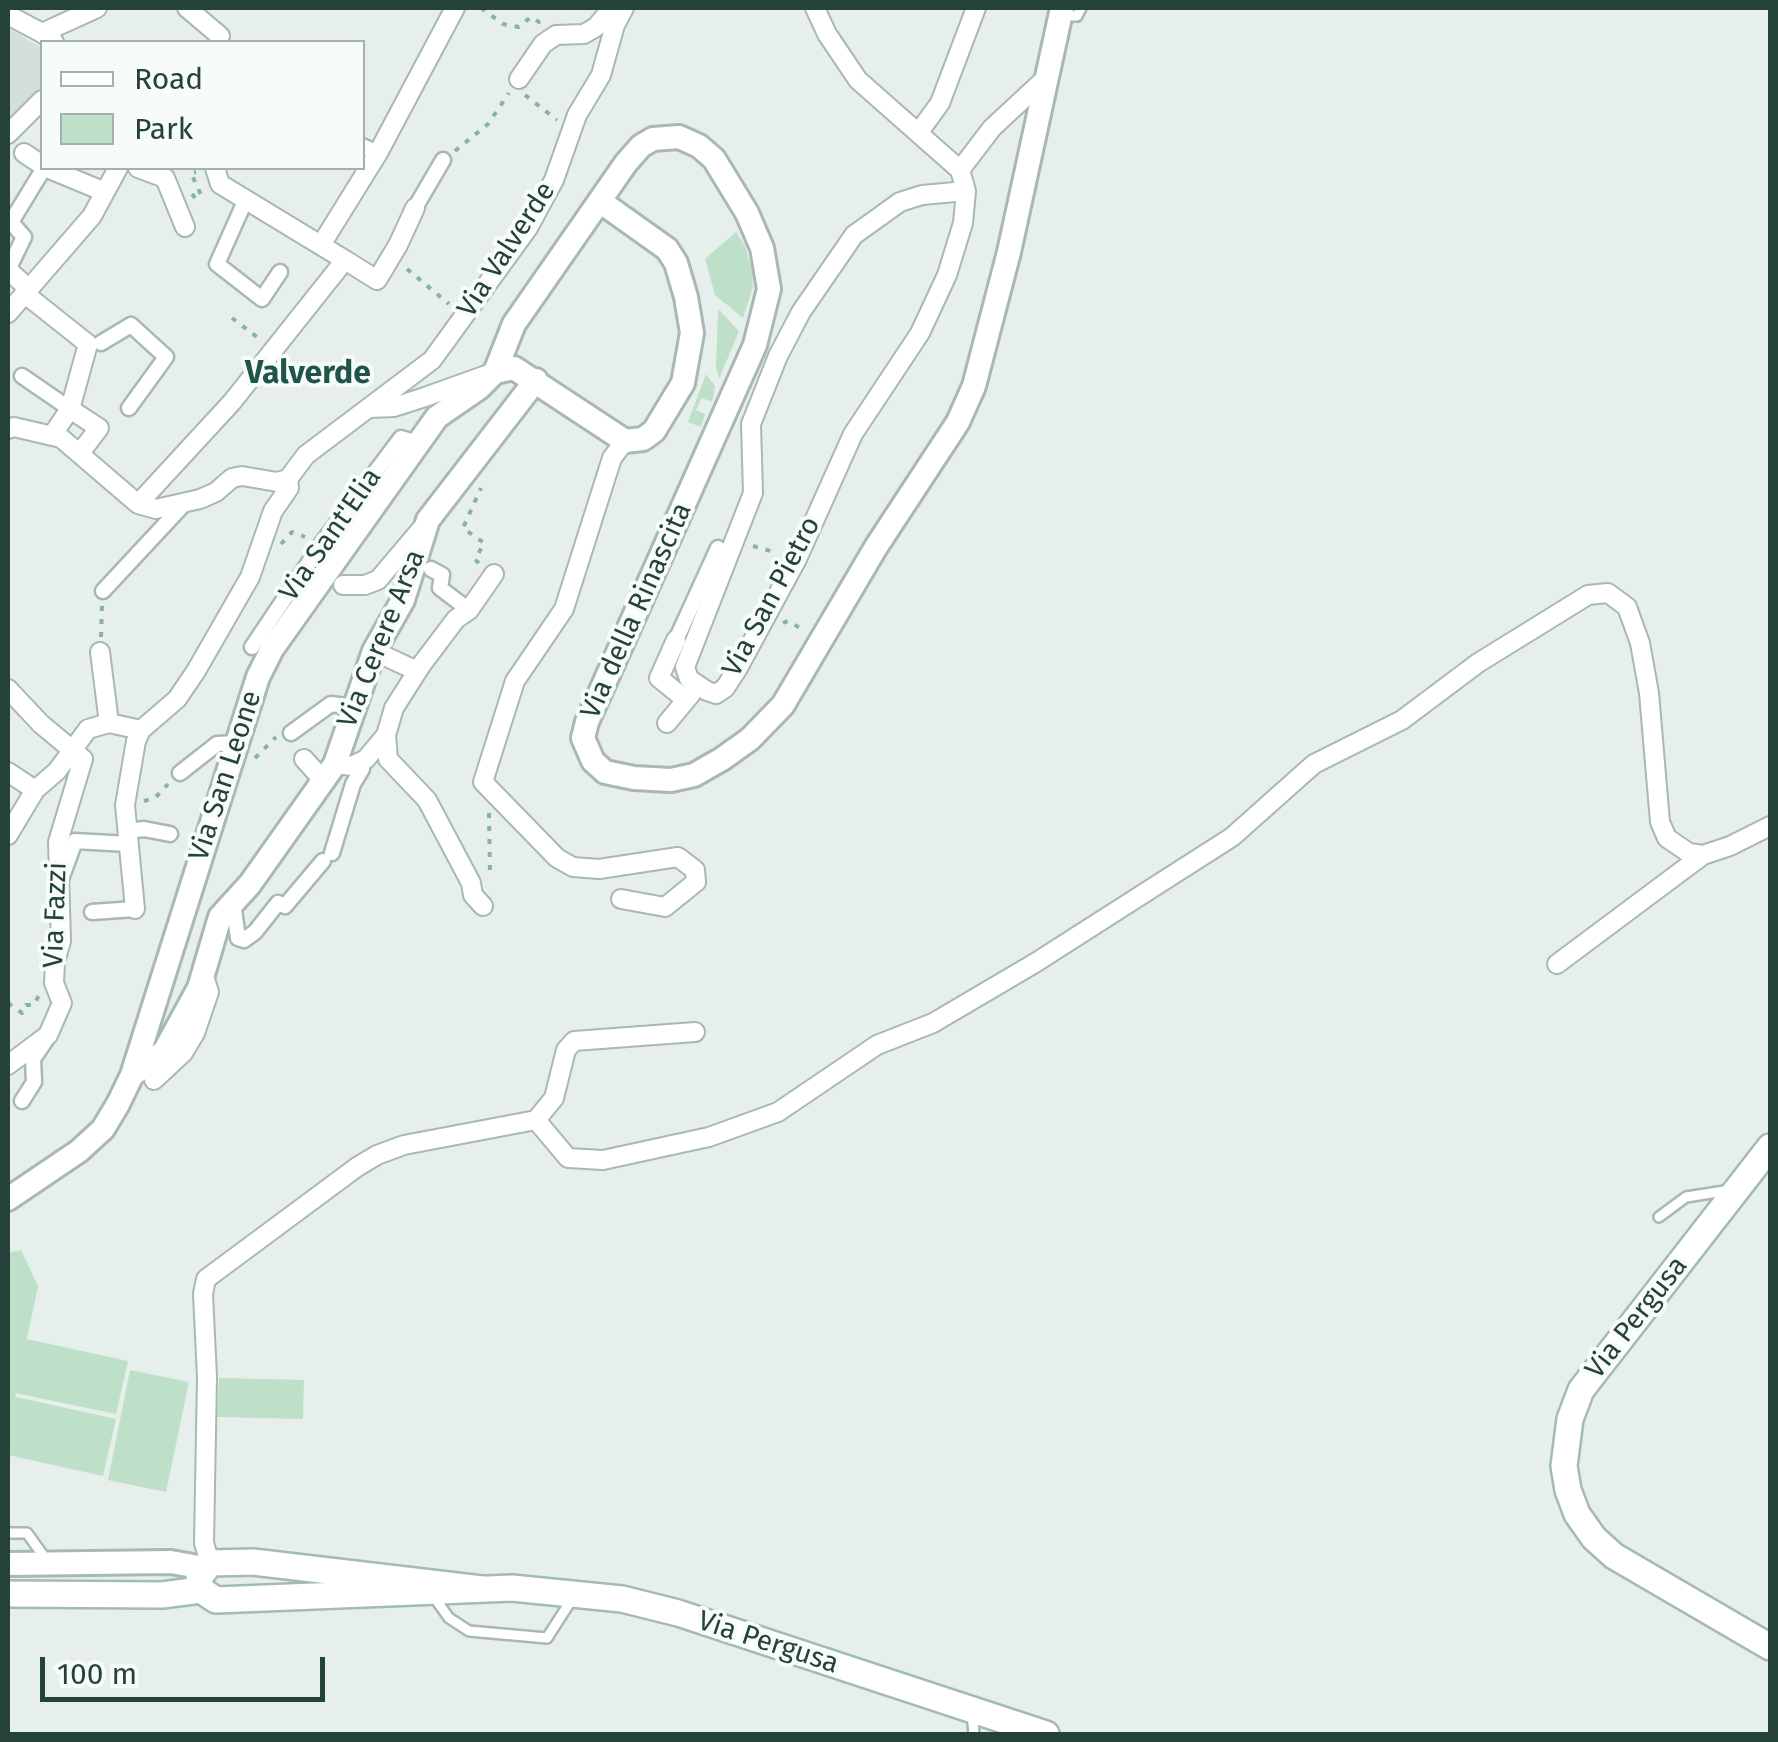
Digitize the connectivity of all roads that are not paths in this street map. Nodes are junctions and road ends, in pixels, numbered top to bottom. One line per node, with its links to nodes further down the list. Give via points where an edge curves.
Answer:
1 (97, 8): 11 (street)
2 (187, 8): 12 (street)
3 (204, 8): 12 (street, via 222,29)
4 (456, 8): 18 (street)
5 (612, 8): 14 (street, via 584,34 543,44)
6 (624, 8): 46 (street, Via Valverde, via 538,212 432,360)
7 (815, 8): 16 (street, via 858,80)
8 (976, 8): 16 (street, via 940,103)
9 (1068, 10): 13 (street, Via della Rinascita)
10 (8, 15): 11 (street)
11 (48, 38)
12 (218, 40)
13 (1049, 74): 27 (street, via 992,128); 32 (street, Via della Rinascita, via 974,386 958,422 783,705 750,739 694,775 670,780 605,772 583,738 755,344 769,289 747,213 699,146 679,137 653,139 626,163)
14 (516, 82)
15 (40, 102): 17 (street)
16 (919, 132): 27 (street)
17 (8, 134)
18 (370, 149)
19 (24, 153): 21 (street)
20 (443, 160): 33 (street)
21 (40, 164)
22 (42, 170): 37 (street, via 10,222 24,238)
23 (51, 170): 30 (street)
24 (117, 170): 30 (street)
25 (143, 170): 34 (street, via 165,178)
26 (359, 170): 35 (street)
27 (960, 170): 29 (street, Via San Pietro)
28 (218, 176): 31 (street)
29 (966, 191): 57 (street, Via San Pietro, via 900,202 841,249 762,392 751,424 753,493); 69 (street, Via San Pietro, via 947,275 920,332 853,434 760,628 724,688)
30 (105, 192): 39 (street)
31 (246, 199): 35 (street); 38 (street, via 218,264 262,299)
32 (602, 202): 42 (street, Via della Rinascita, via 514,324); 50 (street, Via Valverde, via 667,249 692,333 683,383 664,414 643,439)
33 (415, 208): 36 (street, via 377,280)
34 (185, 226)
35 (321, 244): 36 (street)
36 (345, 260): 55 (street)
37 (8, 270): 39 (street)
38 (280, 272)
39 (27, 291): 40 (street); 47 (street, via 88,344)
40 (8, 313)
41 (101, 343): 45 (street, via 131,325 166,357)
42 (494, 372): 44 (street, via 514,368); 46 (street, Via Valverde); 51 (street, Via San Leone, via 437,418)
43 (22, 376): 47 (street)
44 (536, 380): 50 (street); 56 (street, Via Cerere Arsa)
45 (129, 408)
46 (370, 408): 53 (street, Via Valverde, via 306,455)
47 (70, 409): 49 (street); 52 (street, via 99,428)
48 (8, 429): 49 (street)
49 (53, 434): 52 (street)
50 (625, 441): 90 (street, Via Valverde, via 612,458 564,609 515,680 483,782 573,867 599,870 678,856 696,870 696,882 666,908)
51 (418, 443): 64 (street, Via Sant'Elia, via 401,438); 77 (street, Via San Leone, via 272,649)
52 (80, 453): 55 (street)
53 (288, 480): 54 (street, via 232,478); 73 (street, Via Valverde, via 250,576 196,671 177,699)
54 (184, 504): 55 (street); 61 (street)
55 (140, 505)
56 (428, 520): 58 (street, Via Cerere Arsa); 60 (street, via 378,580)
57 (725, 550): 63 (street); 69 (street, Via San Pietro, via 685,667)
58 (423, 565): 62 (street, via 442,576 440,588); 65 (street, Via Cerere Arsa)
59 (494, 574): 62 (street)
60 (343, 585)
61 (103, 591)
62 (469, 610): 67 (street)
63 (676, 640): 69 (street, via 659,678)
64 (252, 647)
65 (374, 651): 67 (street); 70 (street, Via Cerere Arsa)
66 (100, 652): 71 (street)
67 (417, 672): 75 (street)
68 (8, 689): 76 (street)
69 (692, 693): 72 (street)
70 (353, 706): 74 (street, via 331,704); 81 (street, Via Cerere Arsa)
71 (109, 722): 73 (street); 76 (street, via 88,729)
72 (667, 723)
73 (141, 730): 87 (street, via 124,805)
74 (291, 733)
75 (386, 735): 79 (street); 92 (street, via 388,759 427,800)
76 (72, 748): 83 (street); 89 (street, Via Fazzi, via 84,760 58,842)
77 (234, 750): 82 (street, via 217,744); 99 (street, Via San Leone)
78 (304, 760): 81 (street)
79 (359, 765): 81 (street); 91 (street, via 328,857 285,906 278,903 244,940 238,938)
80 (8, 772): 83 (street)
81 (328, 772): 91 (street, Via Cerere Arsa)
82 (180, 773)
83 (34, 790): 86 (street)
84 (1770, 826): 88 (street)
85 (170, 834): 87 (street, via 144,829)
86 (8, 835)
87 (127, 838): 89 (street, via 75,841); 93 (street)
88 (1702, 855): 95 (street); 101 (street, via 1668,838 1660,822 1650,693 1627,606 1608,594 1588,595 1478,662 1402,720 1314,764 1232,837 1035,963 877,1046 778,1112 709,1137 603,1160 568,1158)
89 (60, 884): 97 (street, Via Fazzi, via 62,941 54,983 62,1003)
90 (621, 899)
91 (233, 902): 99 (street, Via Cerere Arsa, via 220,917 182,1023)
92 (483, 906)
93 (135, 909): 94 (street)
94 (92, 912)
95 (1557, 964)
96 (695, 1032): 101 (street, via 574,1041 554,1098)
97 (48, 1035): 98 (street); 100 (street, via 33,1059 34,1082)
98 (8, 1066)
99 (143, 1077): 104 (street, Via San Leone, via 79,1151)
100 (22, 1102)
101 (536, 1120): 109 (street, via 377,1156 206,1280 204,1543)
102 (1770, 1147): 103 (main road, Via Pergusa)
103 (1738, 1188): 105 (lane, via 1686,1198); 114 (main road, Via Pergusa, via 1581,1390 1564,1466 1578,1514 1614,1556)
104 (8, 1199)
105 (1658, 1217)
106 (8, 1532): 108 (lane, via 26,1533)
107 (8, 1564): 108 (street)
108 (49, 1565): 109 (street, via 171,1562)
109 (210, 1570): 110 (main road); 112 (main road, via 162,1595); 113 (main road, via 210,1598); 113 (main road, via 234,1568 238,1574)
110 (427, 1586): 111 (main road, Via Pergusa); 111 (lane, via 449,1618 469,1630 547,1638); 113 (main road)
111 (575, 1593): 115 (main road, Via Pergusa, via 678,1613)
112 (8, 1594)
113 (227, 1598)
114 (1770, 1647)
115 (973, 1722): 116 (main road, Via Pergusa)
116 (1046, 1734)

